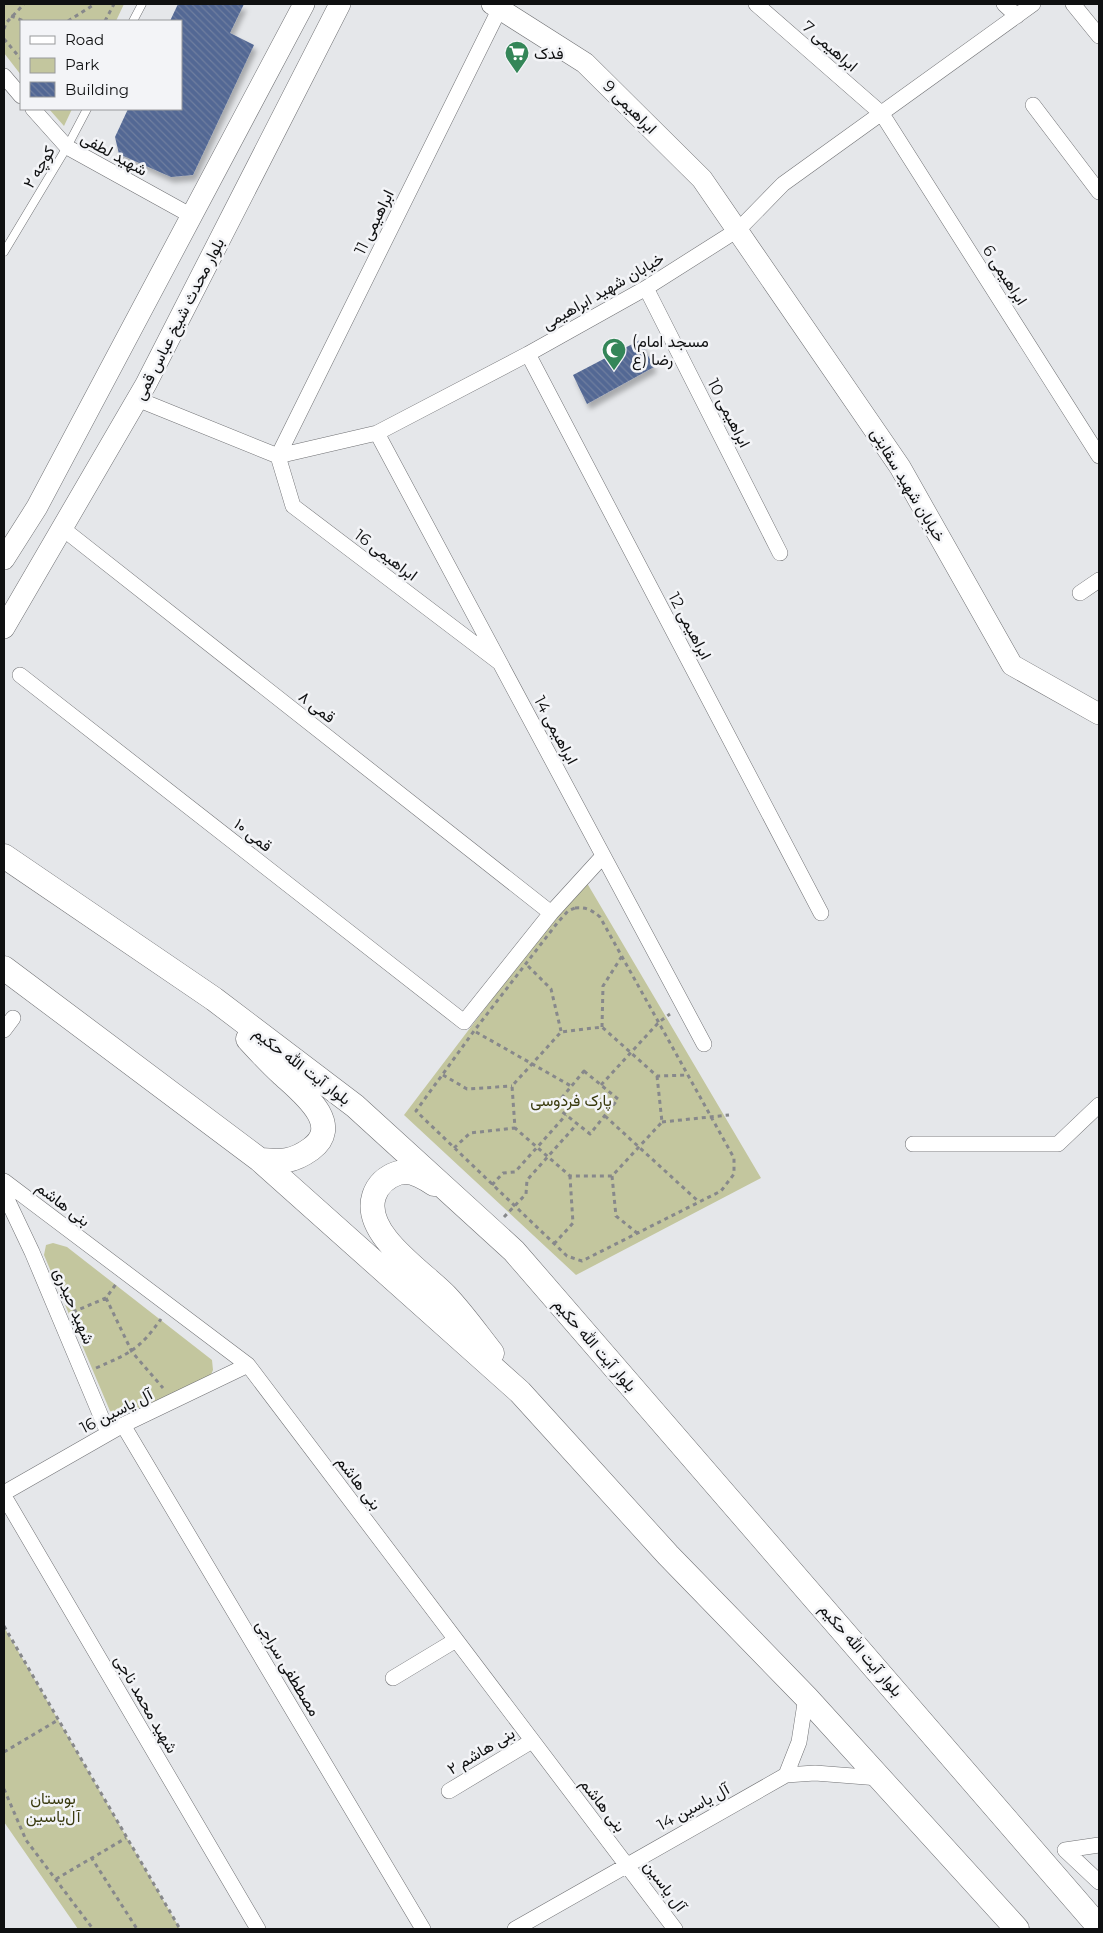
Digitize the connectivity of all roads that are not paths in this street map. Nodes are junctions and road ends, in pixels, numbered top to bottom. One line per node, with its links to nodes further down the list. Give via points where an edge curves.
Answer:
1 (142, 4): 10 (lane)
2 (304, 4): 20 (main road)
3 (340, 4): 25 (main road, بلوار محدث شیخ عباس قمی)
4 (756, 4): 17 (street, ابراهیمی 7)
5 (1004, 4): 9 (street)
6 (1033, 4): 9 (street, خیابان شهید ابراهیمی)
7 (1073, 4): 11 (street)
8 (498, 5): 21 (main road, ابراهیمی 9, via 585,63 702,179); 27 (street, ابراهیمی 11)
9 (1018, 16): 17 (street, خیابان شهید ابراهیمی)
10 (133, 20)
11 (1099, 36)
12 (4, 76): 13 (street)
13 (20, 95)
14 (1033, 105): 19 (street)
15 (34, 110): 18 (street, شهید لطفی)
16 (86, 110): 18 (lane, کوچه ۲)
17 (882, 114): 21 (street, خیابان شهید ابراهیمی, via 783,184); 28 (street, ابراهیمی 6)
18 (67, 148): 20 (street, شهید لطفی); 22 (lane, کوچه ۲)
19 (1099, 192)
20 (190, 215): 31 (main road, via 38,507)
21 (738, 229): 23 (street, خیابان شهید ابراهیمی); 37 (main road, خیابان شهید سقایتی, via 900,467 1012,665)
22 (4, 252)
23 (646, 288): 24 (street, خیابان شهید ابراهیمی); 30 (street, ابراهیمی 10)
24 (528, 354): 26 (street, خیابان شهید ابراهیمی); 42 (street, ابراهیمی 12)
25 (138, 400): 27 (street); 29 (main road, بلوار محدث شیخ عباس قمی)
26 (377, 433): 27 (street, خیابان شهید ابراهیمی); 35 (street, ابراهیمی 14)
27 (278, 456): 35 (street, ابراهیمی 16, via 293,506)
28 (1099, 456)
29 (62, 528): 34 (main road, بلوار محدث شیخ عباس قمی); 41 (street, قمی ۸)
30 (780, 553)
31 (4, 559)
32 (1099, 580): 33 (street)
33 (1080, 593)
34 (4, 628)
35 (500, 663): 39 (street, ابراهیمی 14)
36 (20, 675): 41 (street, قمی ۱۰, via 469,1026)
37 (1099, 714)
38 (4, 846): 40 (main road)
39 (603, 856): 41 (street); 45 (street, ابراهیمی 14)
40 (12, 861): 44 (main road, بلوار آیت الله حکیم)
41 (551, 913)
42 (821, 913)
43 (4, 968): 48 (main road)
44 (214, 1000): 48 (main road, via 263,1056 315,1106 323,1120 317,1144 299,1158 282,1162); 51 (main road, بلوار آیت الله حکیم, via 355,1106)
45 (704, 1044)
46 (1099, 1105): 47 (street, via 1058,1144)
47 (913, 1144)
48 (260, 1160): 53 (main road)
49 (4, 1181): 52 (street, بنی هاشم)
50 (4, 1193): 55 (street, شهید حیدری)
51 (464, 1204): 53 (main road, via 422,1176 401,1172 388,1177 377,1187 372,1202 376,1226 385,1238 468,1321); 67 (main road, بلوار آیت الله حکیم, via 514,1251)
52 (248, 1365): 54 (street, آل یاسین 16); 57 (street, بنی هاشم)
53 (520, 1392): 59 (main road, via 668,1555)
54 (123, 1425): 55 (street, آل یاسین 16); 69 (street, مصططفی سراجی)
55 (108, 1433): 56 (street, آل یاسین 16)
56 (4, 1495): 68 (street, شهید محمد ناجی)
57 (456, 1640): 58 (street); 60 (street, بنی هاشم)
58 (393, 1678)
59 (806, 1697): 61 (street, via 799,1742); 62 (main road)
60 (532, 1741): 63 (street, بنی هاشم ۲); 65 (street, بنی هاشم)
61 (786, 1775): 62 (street, via 815,1773); 65 (street, آل یاسین 14)
62 (879, 1778): 72 (main road)
63 (449, 1791)
64 (1099, 1845): 66 (street, via 1065,1850)
65 (627, 1865): 70 (street, آل یاسین 14); 71 (street, آل یاسین)
66 (1099, 1882)
67 (1099, 1927)
68 (258, 1929)
69 (423, 1929)
70 (515, 1929)
71 (675, 1929)
72 (1017, 1929)

